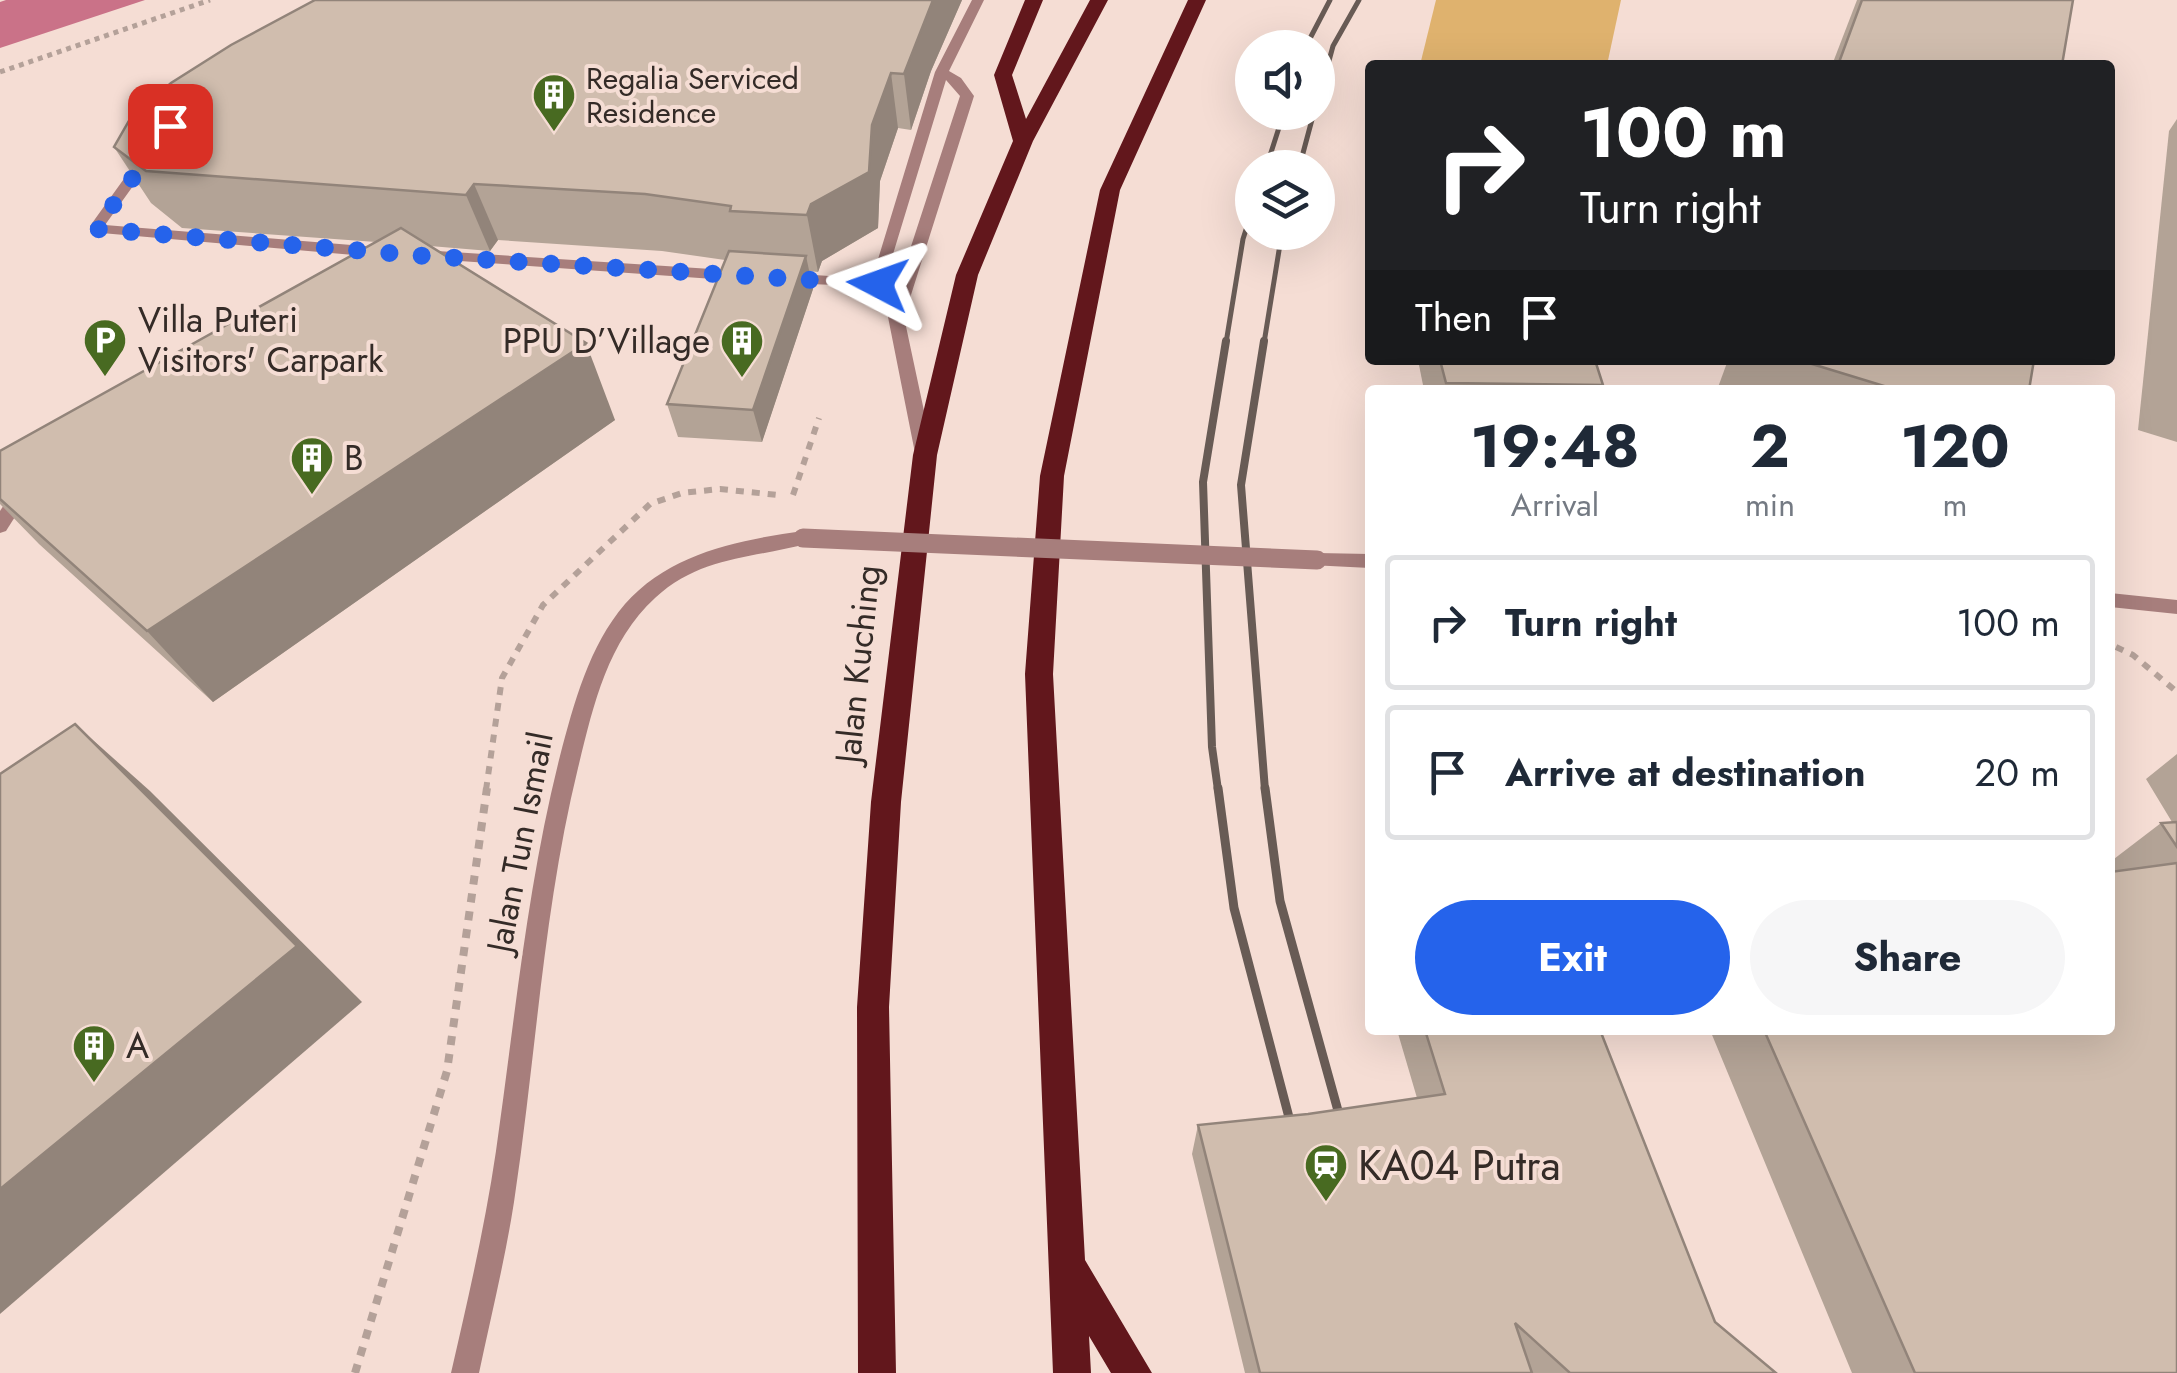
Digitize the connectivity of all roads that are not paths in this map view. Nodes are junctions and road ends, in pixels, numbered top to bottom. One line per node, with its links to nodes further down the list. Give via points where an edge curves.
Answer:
1 (978, 0): 5 (street)
2 (1034, 0): 7 (highway, via 1002,75)
3 (1099, 0): 7 (highway, Jalan Kuching)
4 (1197, 0): 14 (highway, via 1110,190 1052,476 1038,674)
5 (942, 72): 6 (street, via 878,284 96,229); 8 (street, via 967,96 896,317)
6 (159, 140)
7 (1023, 141): 8 (highway, Jalan Kuching, via 967,275)
8 (925, 455): 16 (highway, Jalan Kuching, via 886,802 873,1008)
9 (38, 466): 10 (street)
10 (0, 526)
11 (1365, 561): 15 (street, Jalan Tun Ismail, bridge, via 804,538 716,554 654,588 609,641 553,814 500,1204)
12 (2115, 601): 13 (street)
13 (2177, 607)
14 (1064, 1259): 17 (highway); 18 (highway)
15 (465, 1373)
16 (877, 1373)
17 (1072, 1373)
18 (1133, 1373)

